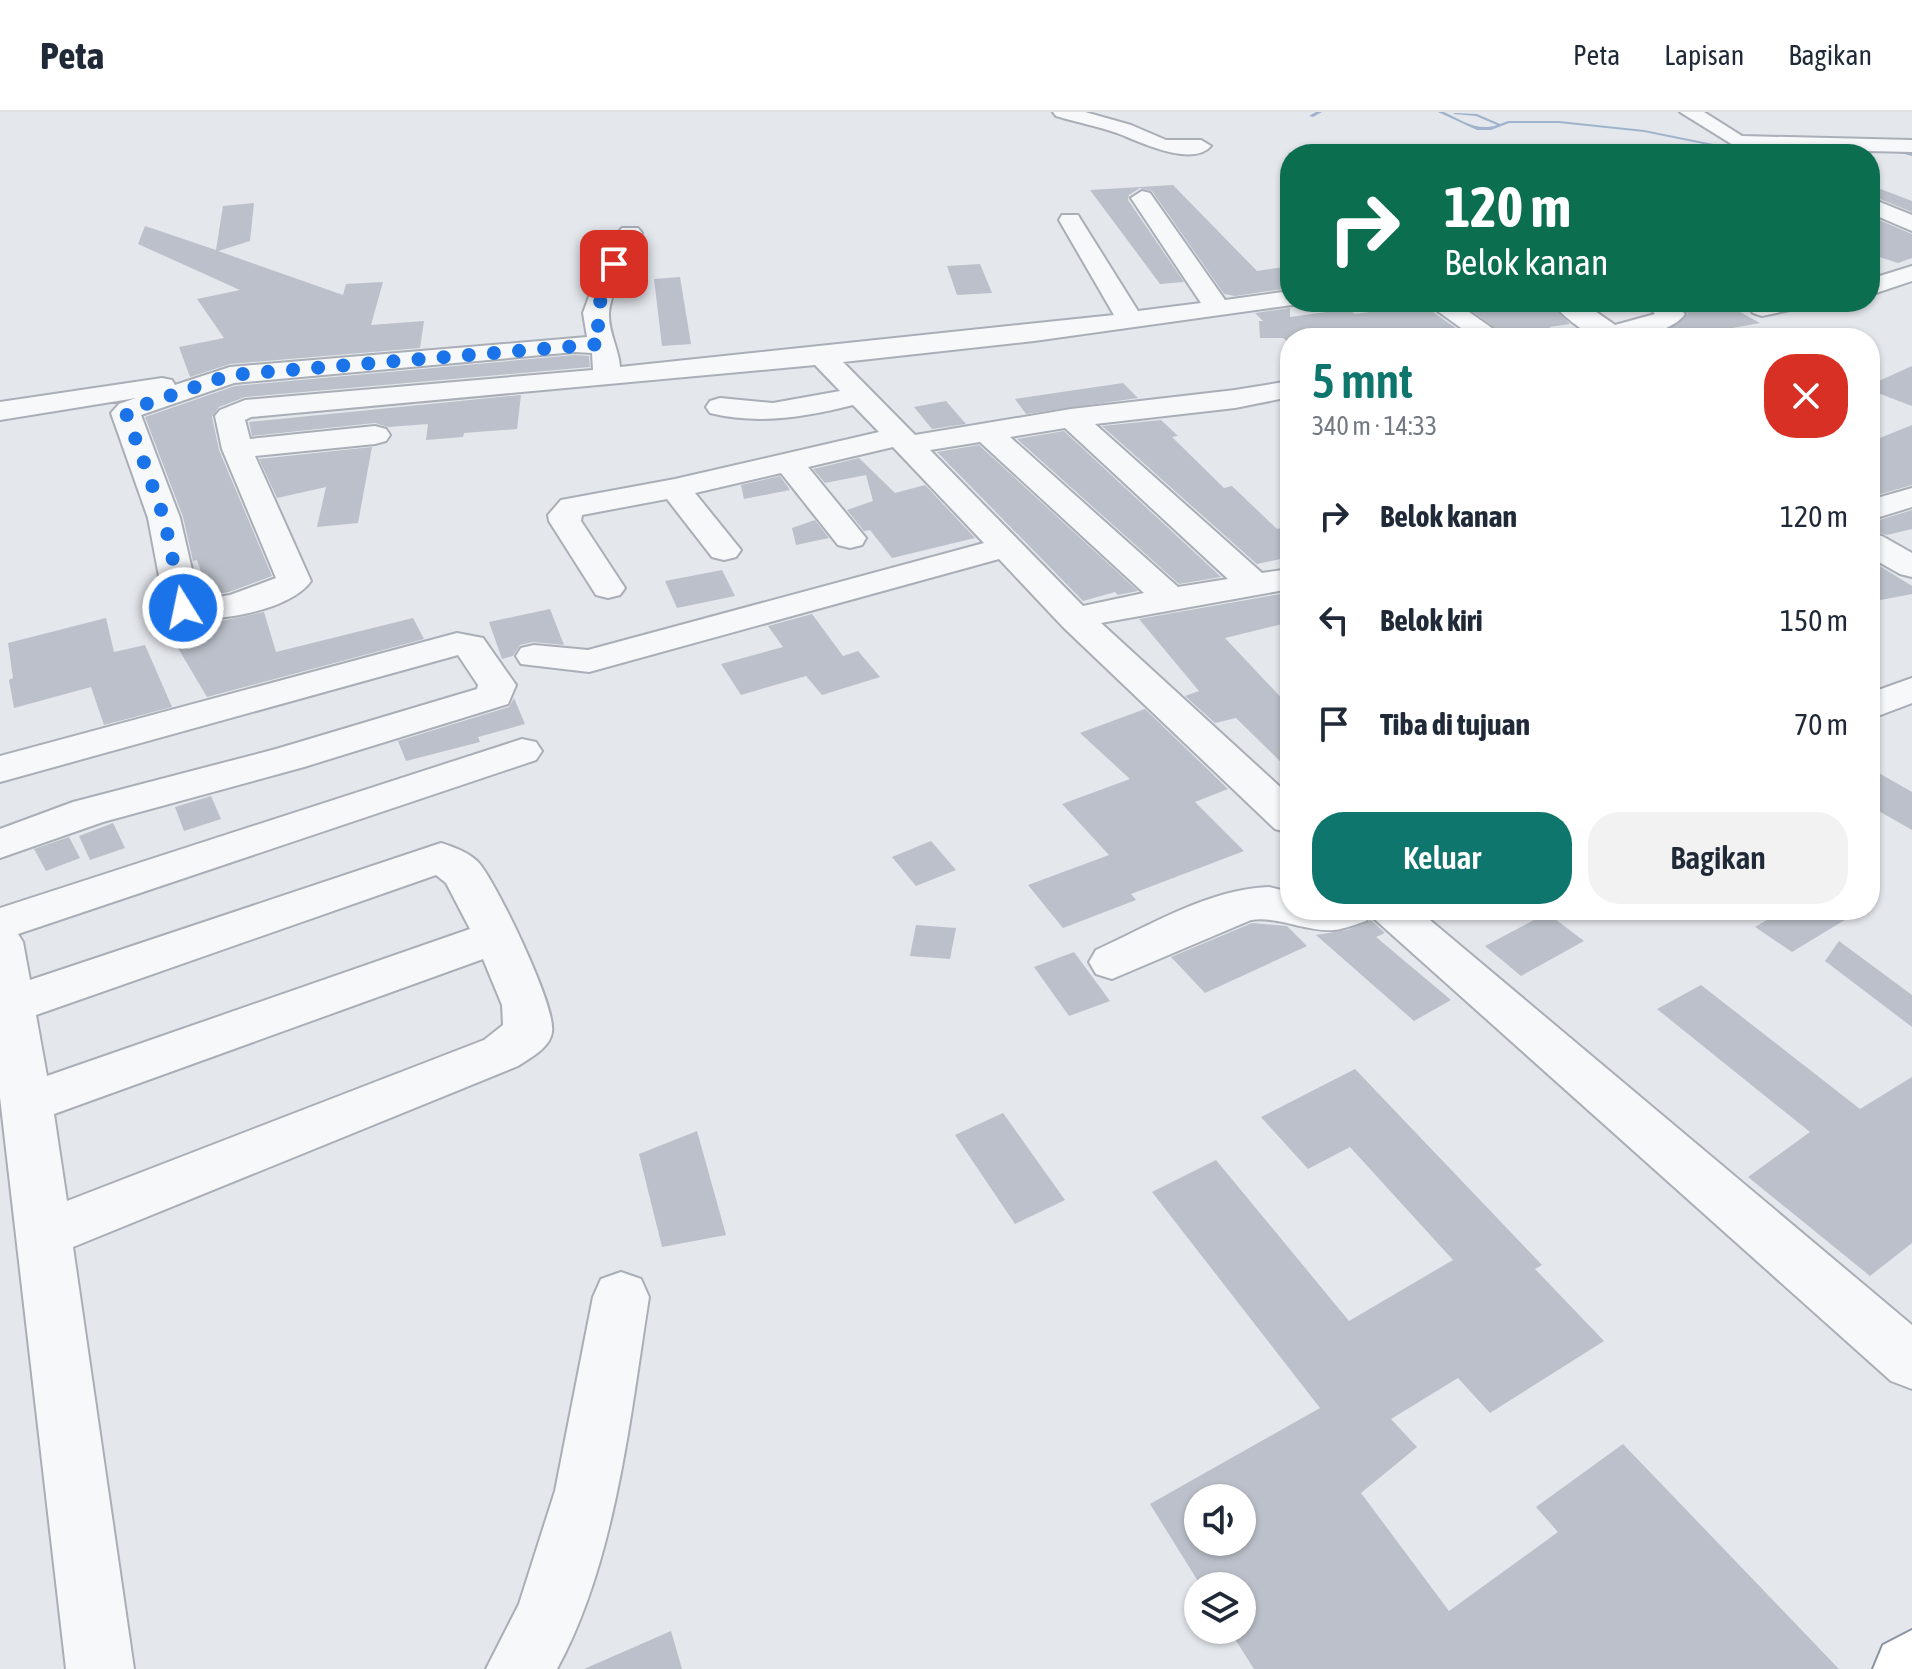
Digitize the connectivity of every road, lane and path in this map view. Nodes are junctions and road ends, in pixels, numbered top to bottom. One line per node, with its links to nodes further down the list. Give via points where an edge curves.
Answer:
1 (1063, 112): 5 (street, via 1163,146)
2 (1690, 112): 3 (street, via 1738,142)
3 (1825, 144)
4 (1880, 145): 6 (street)
5 (1201, 146)
6 (1912, 146)
7 (1142, 198): 19 (street)
8 (1912, 202): 9 (street)
9 (1880, 206)
10 (1880, 210): 12 (street)
11 (1070, 220): 23 (street)
12 (1912, 224)
13 (630, 233): 27 (street, via 621,242 596,313)
14 (1912, 273): 15 (street)
15 (1880, 283)
16 (1880, 287): 17 (street)
17 (1912, 298)
18 (1280, 300): 19 (street)
19 (1218, 309): 23 (street)
20 (1453, 312): 24 (street)
21 (1579, 312): 25 (street)
22 (1670, 312): 26 (street, via 1669,318)
23 (1130, 320): 28 (street)
24 (1478, 328)
25 (1602, 328)
26 (1642, 328)
27 (601, 344): 29 (street, via 606,348); 30 (street, via 325,365)
28 (822, 356): 29 (street); 32 (street)
29 (607, 377): 39 (street, via 245,409 229,419)
30 (220, 379): 34 (street); 39 (street, via 126,413 164,518 188,612 202,613 294,581)
31 (1280, 391): 35 (street)
32 (859, 395): 33 (street, via 769,413); 38 (street)
33 (720, 407)
34 (0, 411)
35 (1071, 418): 36 (street); 52 (street)
36 (989, 434): 38 (street); 54 (street)
37 (375, 435): 39 (street)
38 (903, 441): 40 (street); 47 (street)
39 (237, 449)
40 (788, 462): 41 (street); 45 (street)
41 (675, 488): 49 (street); 53 (street, via 567,510 565,521)
42 (1912, 497): 43 (street)
43 (1880, 507)
44 (1912, 535): 46 (street)
45 (850, 538)
46 (1880, 541)
47 (1006, 547): 55 (street); 56 (street, via 589,661)
48 (1880, 548): 50 (street)
49 (724, 550)
50 (1912, 567)
51 (1280, 580): 52 (street)
52 (1254, 584): 54 (street)
53 (608, 588)
54 (1171, 599): 55 (street)
55 (1076, 619): 61 (street)
56 (534, 656)
57 (1912, 689): 58 (street)
58 (1880, 703)
59 (522, 751): 65 (street)
60 (0, 769): 62 (street, via 457,644 470,646 497,685 495,696 88,812)
61 (1280, 810)
62 (0, 844)
63 (1280, 906): 68 (street, via 1256,904)
64 (1401, 920): 73 (street)
65 (0, 924)
66 (497, 937): 69 (street, via 463,873 441,858); 70 (street); 71 (street, via 526,1005 528,1033 501,1053)
67 (0, 942): 69 (street)
68 (1112, 962)
69 (10, 1005): 70 (street)
70 (27, 1103): 71 (street)
71 (44, 1234): 75 (street)
72 (621, 1297): 76 (street, via 586,1491 548,1619)
73 (1912, 1362)
74 (1912, 1664): 77 (highway)
75 (100, 1669)
76 (520, 1669)
77 (1907, 1669)

